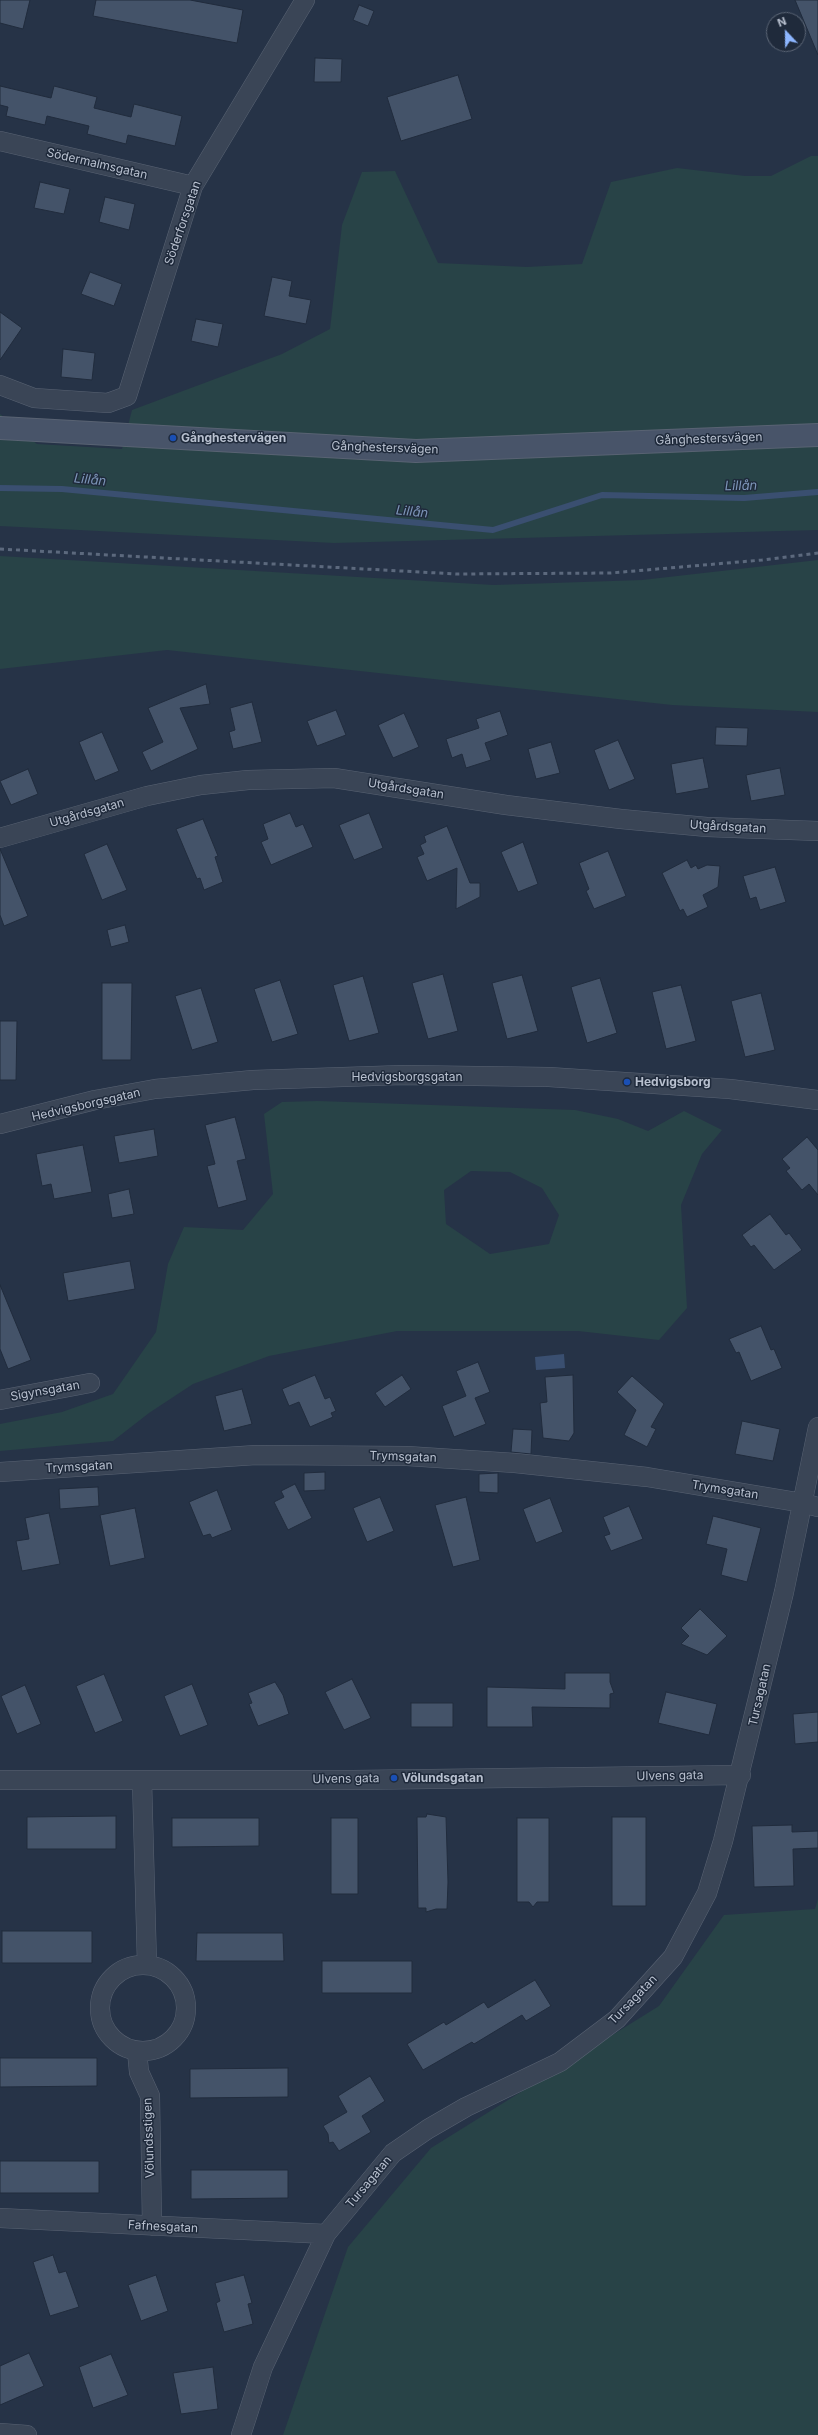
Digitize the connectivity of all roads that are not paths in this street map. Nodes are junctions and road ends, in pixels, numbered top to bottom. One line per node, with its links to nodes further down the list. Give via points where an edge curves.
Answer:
1 (305, 0): 3 (street, Söderforsgatan)
2 (0, 141): 3 (street, Södermalmsgatan)
3 (193, 186): 4 (street, Söderforsgatan, via 127,396 108,403 34,398)
4 (0, 385)
5 (0, 428): 6 (street, Gånghestersvägen, via 416,451)
6 (818, 435)
7 (818, 832): 8 (street, Utgårdsgatan, via 707,827 621,819 506,805 334,778 248,780 201,785 147,796)
8 (0, 838)
9 (818, 1100): 10 (street, Hedvigsborgsgatan, via 730,1089 549,1077 403,1075 261,1079 154,1089 95,1100)
10 (0, 1124)
11 (90, 1383): 12 (street, Sigynsgatan)
12 (0, 1400)
13 (818, 1427): 15 (street, Tursagatan)
14 (0, 1472): 15 (street, Trymsgatan, via 256,1455 407,1456 515,1463 639,1476)
15 (810, 1505): 16 (street, Tursagatan)
16 (741, 1775): 18 (street, Ulvens gata); 23 (street, Tursagatan, via 707,1893 668,1963 617,2019 560,2062 466,2107 393,2153)
17 (0, 1780): 18 (street, Ulvens gata)
18 (142, 1780): 19 (street)
19 (147, 1965): 20 (street, via 132,1966 118,1972 108,1983 101,1997 100,2015 105,2029 115,2041); 20 (street, via 161,1968 174,1977 183,1989 187,2004 185,2022 177,2035 166,2045 152,2051)
20 (137, 2051): 22 (street, Völundsstigen, via 139,2072 150,2096)
21 (0, 2218): 22 (street, Fafnesgatan)
22 (152, 2226): 23 (street, Fafnesgatan)
23 (326, 2234): 26 (street, Tursagatan, via 263,2367)
24 (0, 2433): 25 (street)
25 (27, 2435)
26 (241, 2435)

